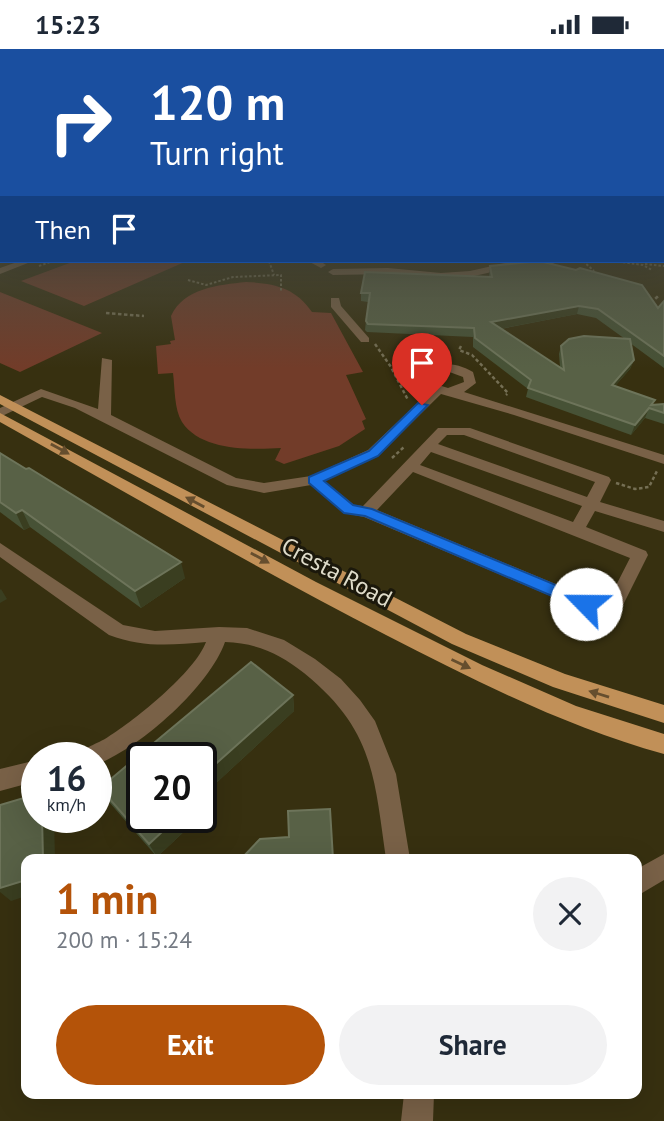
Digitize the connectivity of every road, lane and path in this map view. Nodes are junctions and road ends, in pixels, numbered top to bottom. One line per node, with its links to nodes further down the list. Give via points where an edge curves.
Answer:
1 (272, 268): 8 (path)
2 (492, 268): 7 (street, via 450,276)
3 (591, 268): 6 (path)
4 (649, 268): 5 (path)
5 (652, 270)
6 (594, 271)
7 (333, 272)
8 (274, 275): 9 (path, via 233,277 206,285); 10 (path, via 281,275)
9 (188, 279)
10 (281, 292)
11 (659, 296): 13 (path)
12 (335, 300): 16 (street)
13 (643, 306)
14 (106, 313): 15 (path)
15 (144, 317)
16 (365, 339)
17 (411, 339): 21 (path, via 414,353)
18 (459, 350): 20 (path)
19 (106, 360): 27 (street)
20 (479, 363)
21 (425, 364)
22 (483, 369): 23 (path)
23 (488, 374)
24 (470, 383): 25 (street); 25 (street, via 470,375 460,369 444,366 424,371 421,380); 29 (street, via 473,392 494,400)
25 (442, 391): 30 (street, via 519,412); 33 (street, via 373,453)
26 (3, 409): 27 (street, via 41,393); 40 (main road, Cresta Road, one-way to 26, via 559,681 459,639); 41 (main road, Cresta Road, one-way to 41, via 367,617 563,710)
27 (104, 417): 33 (street, via 232,482 264,488)
28 (429, 446): 31 (street); 32 (street, via 443,431 465,431); 34 (street)
29 (664, 453)
30 (661, 465): 32 (path, via 649,487 635,489)
31 (410, 466): 35 (street); 37 (street)
32 (604, 479): 34 (street)
33 (314, 480): 35 (street, via 349,509)
34 (592, 504): 36 (street); 37 (street)
35 (367, 512): 37 (street, via 610,614 640,555)
36 (664, 527)
37 (577, 529)
38 (0, 549): 39 (street, via 130,637)
39 (219, 634): 42 (street, via 208,661); 45 (street, via 268,639 334,683 353,703 378,750)
40 (664, 714)
41 (664, 744)
42 (112, 747)
43 (21, 775): 44 (street)
44 (0, 780)
45 (397, 854)
46 (664, 866): 47 (street)
47 (642, 880)
48 (419, 1099): 49 (street)
49 (417, 1121)

